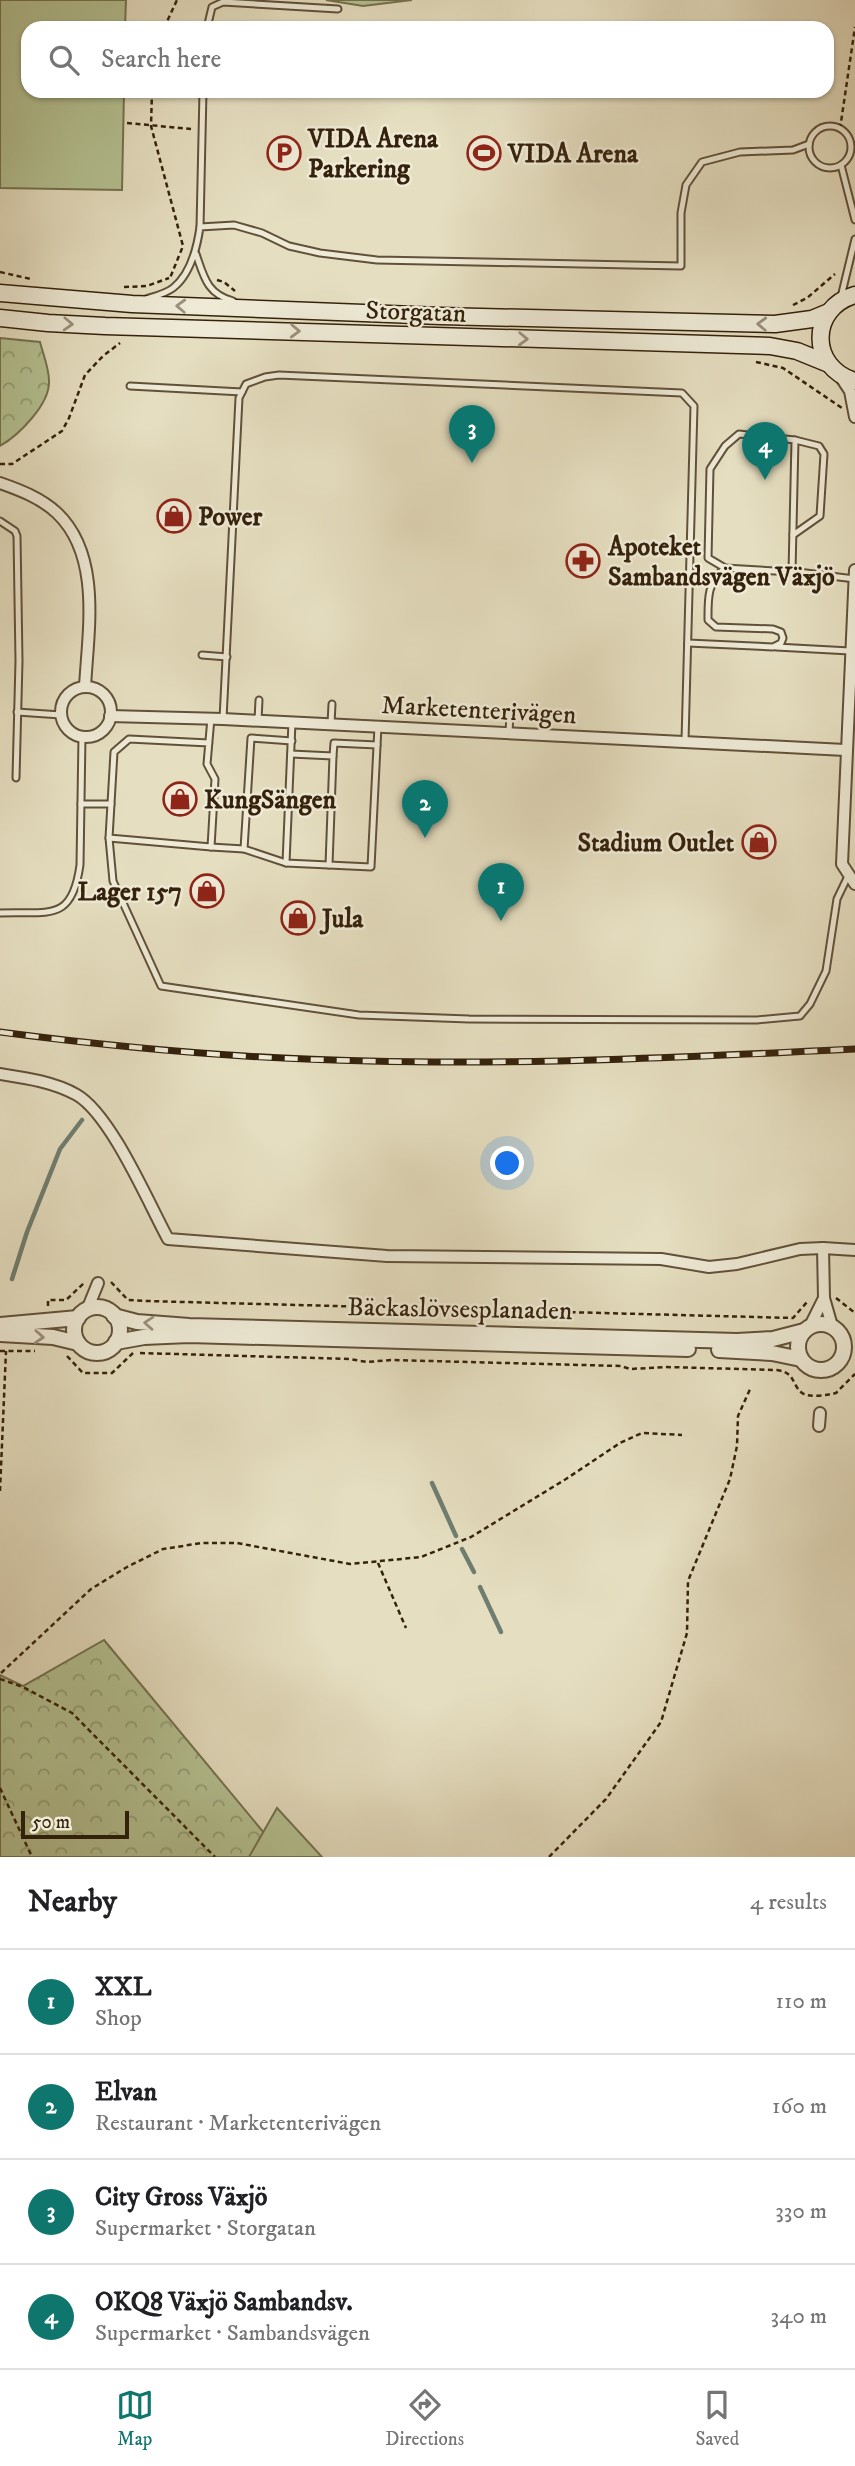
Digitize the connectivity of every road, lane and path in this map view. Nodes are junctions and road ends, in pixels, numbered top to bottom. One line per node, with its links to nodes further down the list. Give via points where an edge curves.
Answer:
1 (177, 0): 3 (path)
2 (338, 9): 4 (lane, via 223,2 212,7)
3 (167, 21)
4 (209, 21)
5 (855, 27): 11 (path)
6 (152, 98): 9 (path)
7 (203, 98): 15 (lane)
8 (127, 124): 9 (path)
9 (151, 126): 10 (path); 20 (path, via 183,246)
10 (191, 129)
11 (841, 129): 12 (lane, via 822,128); 13 (lane, via 851,147)
12 (809, 144): 13 (lane, via 816,163 828,168); 15 (lane, via 793,150 740,152 702,162 686,186 681,266 377,260 289,246 234,225)
13 (841, 165): 14 (lane)
14 (855, 220)
15 (201, 227): 17 (lane)
16 (855, 239): 27 (lane)
17 (196, 254): 21 (lane); 22 (lane)
18 (0, 272): 23 (path)
19 (836, 274): 29 (path, via 807,298)
20 (170, 278): 21 (path); 24 (path, via 147,286)
21 (181, 278): 28 (lane, via 174,288)
22 (205, 279): 25 (path, via 224,282); 30 (lane, via 225,299)
23 (34, 280)
24 (117, 287)
25 (237, 292)
26 (0, 293): 28 (main road, Storgatan)
27 (841, 303): 30 (main road, Storgatan, one-way to 30, via 812,319 775,324); 34 (main road, via 822,324 820,337)
28 (132, 304): 30 (main road, Storgatan, one-way to 28)
29 (783, 308)
30 (259, 309)
31 (0, 318): 34 (main road, Storgatan, one-way to 34, via 105,326 770,346 797,351)
32 (131, 341): 41 (path, via 117,343 85,375 62,431 12,464)
33 (757, 362): 38 (path, via 783,368)
34 (833, 369): 35 (main road, Storgatan); 39 (street, via 850,391)
35 (855, 381)
36 (130, 386): 37 (lane)
37 (242, 392): 49 (lane, via 246,384 279,375 682,393 694,406); 53 (lane)
38 (844, 409)
39 (855, 417)
40 (794, 440): 44 (lane); 44 (lane, via 818,446 824,454 820,516); 45 (lane, via 739,434 710,469 708,558)
41 (0, 464)
42 (0, 483): 54 (street, via 41,500 79,543 88,585)
43 (0, 521): 57 (lane, via 18,536)
44 (793, 535): 47 (lane)
45 (725, 568): 47 (lane); 50 (lane, via 709,590 708,620 716,627 781,632 781,643)
46 (855, 570): 48 (street)
47 (792, 572): 48 (lane)
48 (855, 579): 51 (street)
49 (688, 643): 50 (lane); 70 (lane)
50 (773, 647): 51 (lane)
51 (851, 651): 73 (street)
52 (202, 655): 53 (lane)
53 (227, 656): 62 (lane)
54 (85, 687): 59 (street, via 70,693); 60 (street, via 105,696)
55 (258, 701): 63 (lane)
56 (332, 704): 65 (lane)
57 (17, 712): 59 (lane); 76 (lane)
58 (510, 713): 67 (lane)
59 (61, 715): 68 (street, via 68,729)
60 (110, 716): 61 (street, Marketenterivägen); 68 (street, via 103,730)
61 (211, 718): 62 (street, Marketenterivägen); 71 (lane)
62 (223, 719): 63 (street, Marketenterivägen)
63 (258, 720): 64 (street, Marketenterivägen)
64 (292, 722): 65 (street, Marketenterivägen); 69 (lane)
65 (331, 724): 66 (street, Marketenterivägen)
66 (378, 726): 67 (street, Marketenterivägen); 72 (lane)
67 (509, 733): 70 (street, Marketenterivägen)
68 (82, 736): 77 (lane)
69 (292, 741): 74 (lane); 81 (lane, via 251,738)
70 (685, 742): 73 (street, Marketenterivägen)
71 (209, 743): 78 (lane, via 129,739 114,752); 80 (lane, via 207,764 215,779)
72 (377, 745): 75 (lane, via 334,743); 83 (lane, via 371,867)
73 (845, 750): 84 (street, via 842,864)
74 (291, 754): 75 (lane); 82 (lane)
75 (333, 756): 83 (lane)
76 (16, 778)
77 (81, 804): 78 (lane); 85 (lane, via 80,865 72,899 63,908 50,911)
78 (111, 804): 79 (lane)
79 (109, 838): 80 (lane); 84 (lane, via 113,881 161,986 359,1015 757,1020 800,1016 826,971 837,899)
80 (211, 847): 81 (lane)
81 (244, 849): 82 (lane)
82 (286, 863): 83 (lane)
83 (329, 865)
84 (852, 879)
85 (0, 913)
86 (0, 1074): 87 (street, via 64,1088 80,1097 113,1135 168,1239 387,1256 662,1259 709,1267)
87 (823, 1248): 88 (street); 90 (street)
88 (855, 1250)
89 (98, 1283): 90 (path, via 113,1282 128,1300 146,1301 793,1318 811,1298); 91 (path, via 83,1283 66,1300); 93 (street)
90 (824, 1298): 92 (path, via 838,1298); 96 (street); 97 (street)
91 (48, 1300)
92 (855, 1313)
93 (82, 1314): 94 (street, via 102,1308); 95 (street); 101 (street, via 74,1330)
94 (114, 1316): 96 (street, Bäckaslövsesplanaden, one-way to 94, via 773,1339 737,1341 189,1325); 100 (street, via 120,1330)
95 (0, 1325)
96 (807, 1328): 97 (street, Bäckaslövsesplanaden, via 821,1324); 107 (street, via 798,1342)
97 (835, 1329): 99 (street, Bäckaslövsesplanaden); 106 (street, Bäckaslövsesplanaden)
98 (0, 1334): 101 (street, one-way to 101)
99 (855, 1337)
100 (116, 1342): 101 (street, via 99,1353); 107 (street, Bäckaslövsesplanaden, via 189,1335 733,1350)
101 (78, 1343)
102 (0, 1351): 103 (path)
103 (6, 1351): 104 (path); 113 (path)
104 (34, 1352)
105 (64, 1352): 108 (path, via 83,1373 112,1373 133,1353 777,1370 788,1374 808,1395 836,1393)
106 (848, 1357): 107 (street, Bäckaslövsesplanaden, via 822,1370)
107 (802, 1359)
108 (855, 1374)
109 (751, 1387): 120 (path, via 738,1416 730,1479 688,1581 687,1633 661,1722 606,1799)
110 (820, 1413): 111 (street)
111 (819, 1426)
112 (682, 1435): 114 (path, via 642,1433 471,1537 421,1558)
113 (0, 1492)
114 (378, 1563): 115 (path); 116 (path, via 350,1564 237,1544 163,1549 91,1589)
115 (406, 1628)
116 (1, 1675): 119 (path, via 72,1713)
117 (0, 1788): 118 (path)
118 (32, 1857)
119 (215, 1857)
120 (549, 1857)

